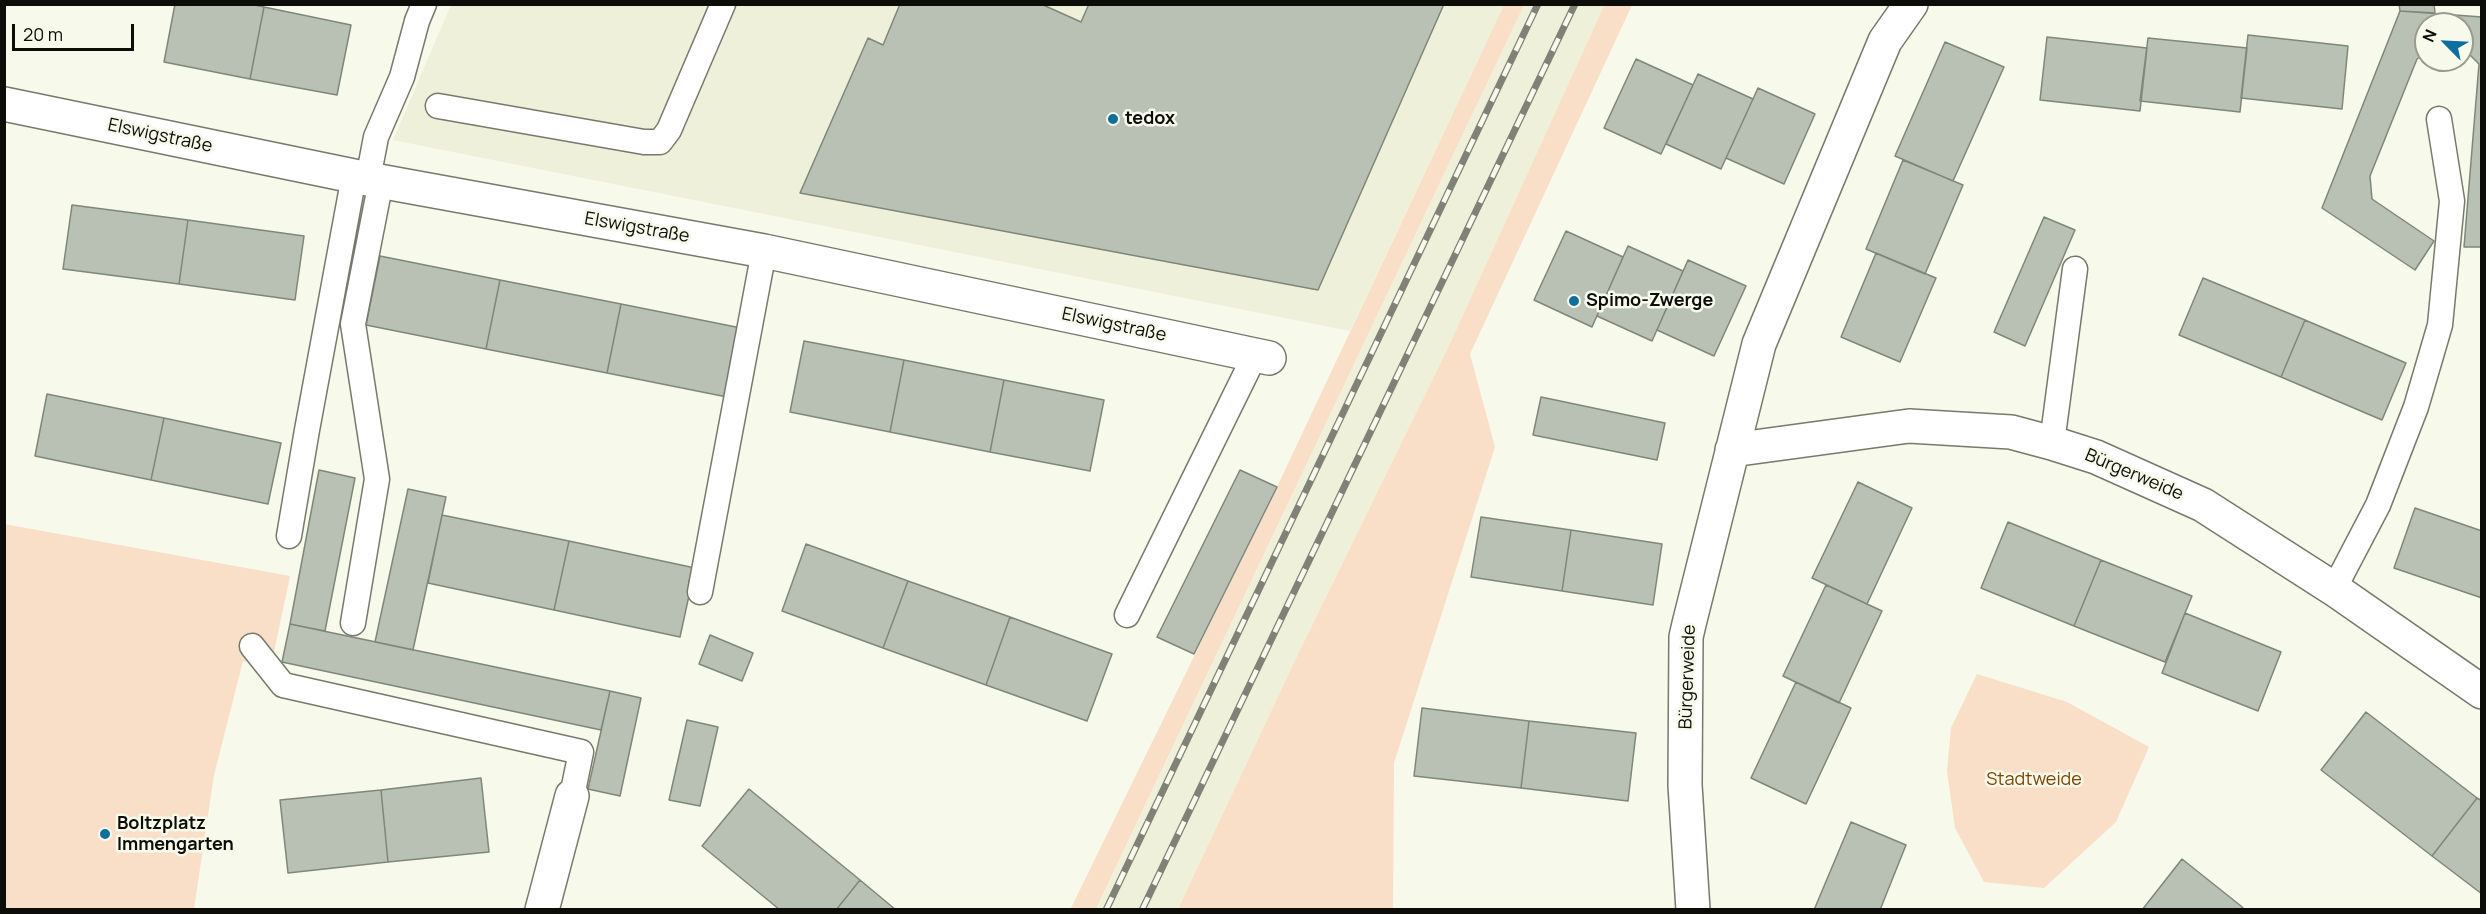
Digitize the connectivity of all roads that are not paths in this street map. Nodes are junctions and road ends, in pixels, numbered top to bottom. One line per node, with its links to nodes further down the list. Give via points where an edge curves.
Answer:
1 (424, 4): 7 (lane, via 402,76 376,137)
2 (723, 4): 5 (lane, via 669,130 660,142)
3 (1911, 4): 12 (street, Bürgerweide, via 1885,41 1759,344)
4 (4, 104): 7 (street, Elswigstraße)
5 (438, 106)
6 (2439, 119): 14 (lane, via 2452,201 2440,325 2416,407 2378,505)
7 (368, 179): 8 (street, Elswigstraße); 13 (lane, via 307,430); 17 (lane, via 353,324 377,479)
8 (765, 251): 10 (street, Elswigstraße); 15 (lane)
9 (2075, 269): 11 (lane)
10 (1262, 356): 16 (lane)
11 (2052, 443): 12 (street, Bürgerweide, via 2011,432 1909,426); 14 (street, Bürgerweide, via 2096,457 2203,505)
12 (1732, 450): 22 (street, Bürgerweide, via 1686,637 1685,785)
13 (289, 536)
14 (2334, 589): 19 (street, Bürgerweide)
15 (700, 592)
16 (1127, 615)
17 (353, 623)
18 (252, 646): 20 (lane, via 283,685 581,752)
19 (2481, 692)
20 (572, 796): 21 (street)
21 (542, 909)
22 (1692, 909)

